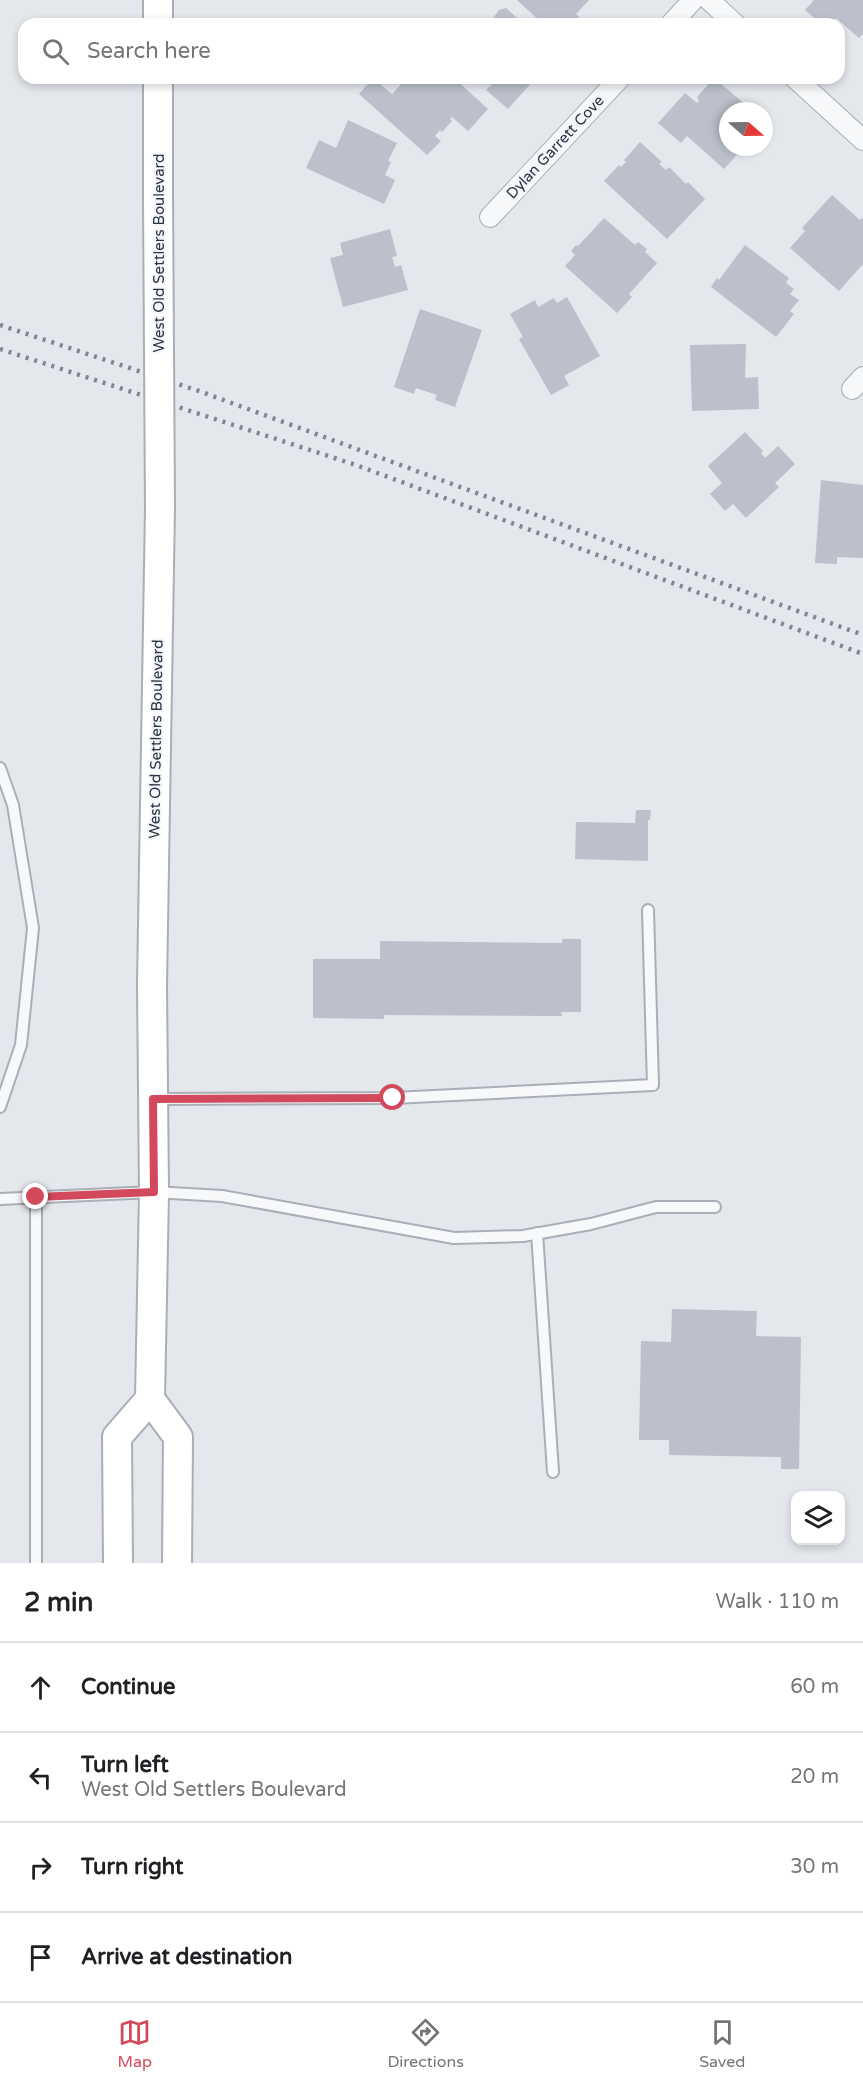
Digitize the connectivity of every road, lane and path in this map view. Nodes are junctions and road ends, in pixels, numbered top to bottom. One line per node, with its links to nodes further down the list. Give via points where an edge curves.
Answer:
1 (158, 0): 4 (main road)
2 (693, 0): 5 (street)
3 (709, 0): 6 (street)
4 (158, 18)
5 (676, 18)
6 (728, 18)
7 (158, 84): 14 (main road, West Old Settlers Boulevard, bridge, via 160,507)
8 (614, 84): 11 (street, Dylan Garrett Cove)
9 (802, 84): 10 (street)
10 (863, 140)
11 (490, 217)
12 (0, 768): 15 (lane, via 13,805 33,928 21,1045)
13 (648, 910): 14 (lane, via 654,1085 389,1099)
14 (153, 1099): 16 (main road, West Old Settlers Boulevard)
15 (0, 1107)
16 (154, 1192): 17 (lane); 20 (lane, via 222,1196 454,1238); 21 (main road, West Old Settlers Boulevard)
17 (36, 1197): 18 (lane); 23 (lane)
18 (0, 1198)
19 (715, 1207): 20 (lane, via 656,1207)
20 (537, 1233): 22 (lane)
21 (150, 1399): 24 (main road, via 117,1437); 25 (main road, via 178,1437)
22 (553, 1472)
23 (36, 1563)
24 (118, 1563)
25 (177, 1563)

